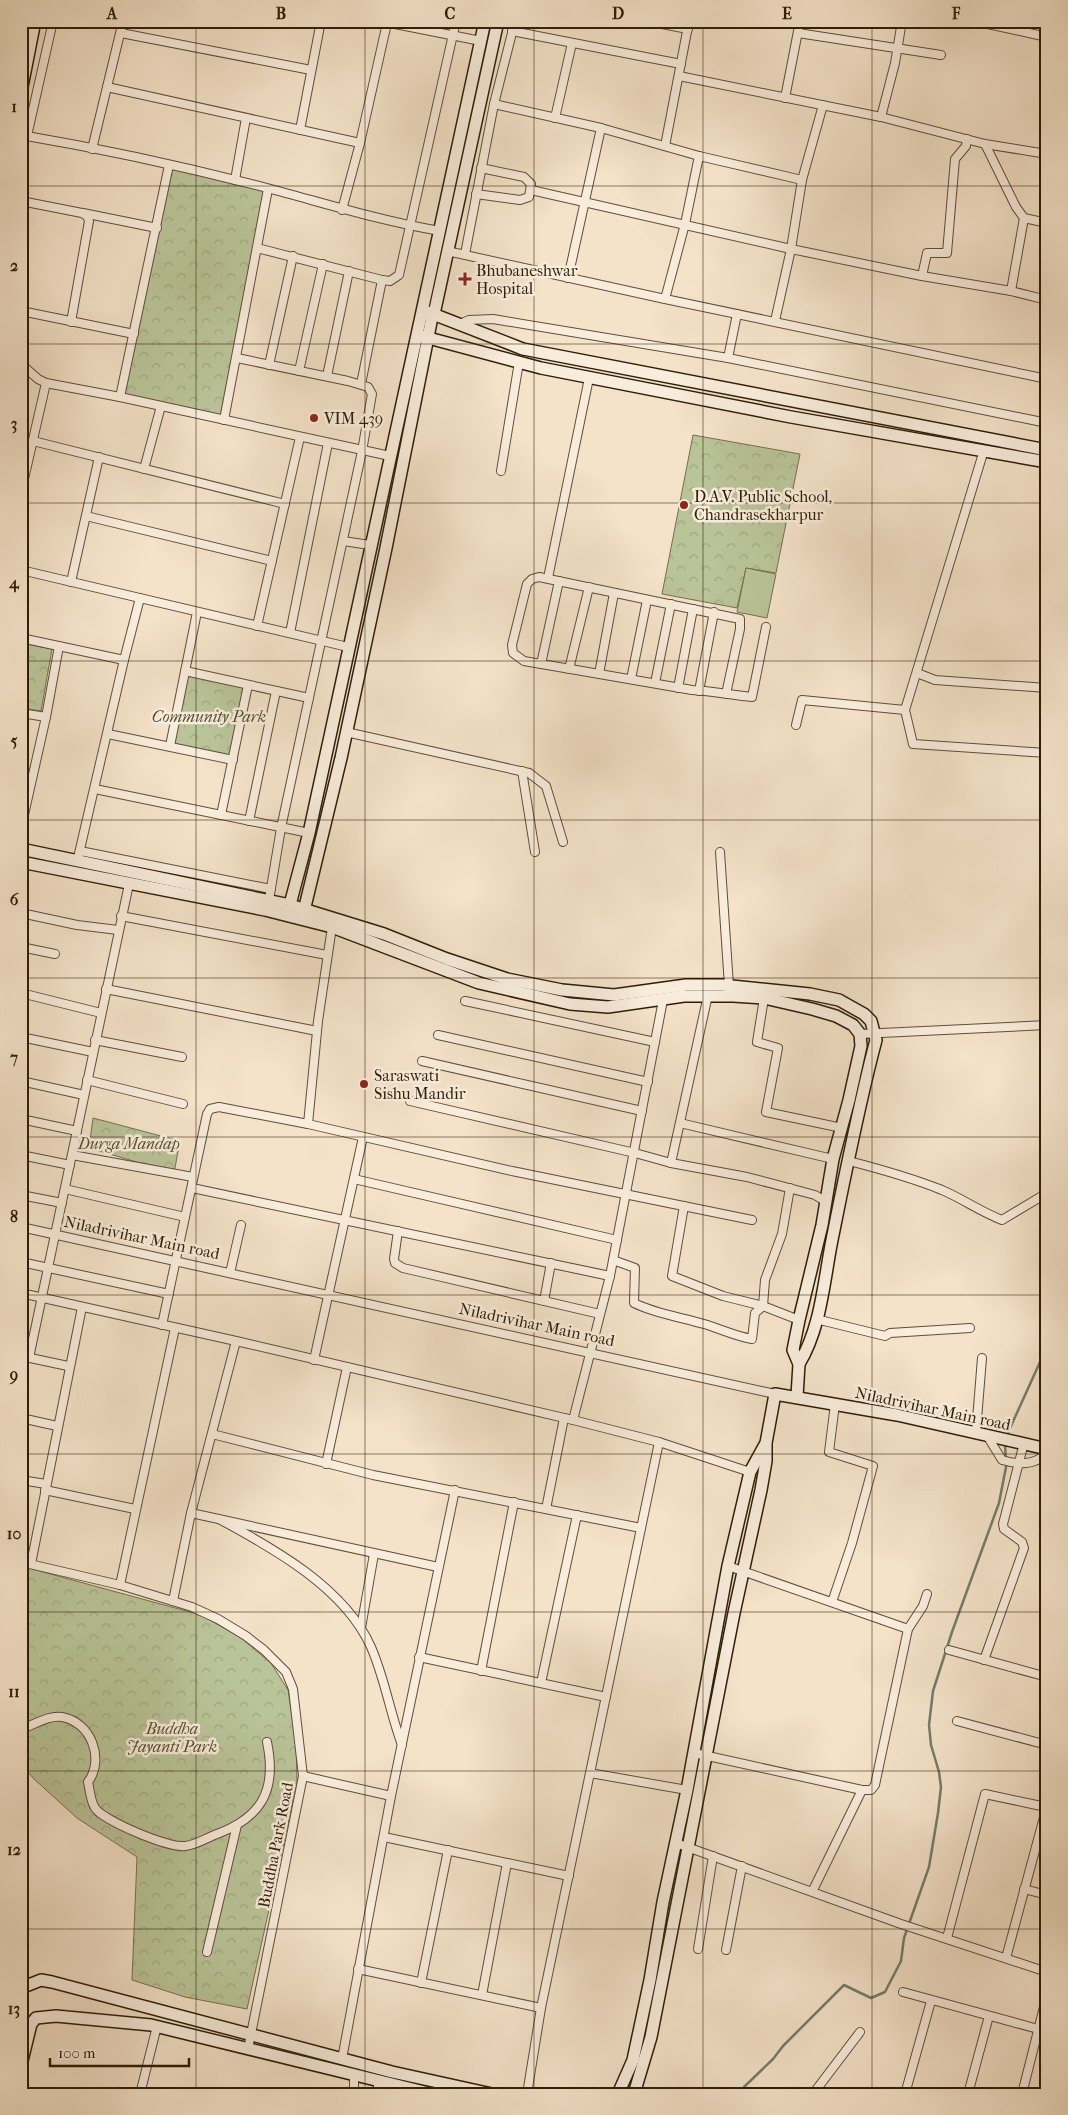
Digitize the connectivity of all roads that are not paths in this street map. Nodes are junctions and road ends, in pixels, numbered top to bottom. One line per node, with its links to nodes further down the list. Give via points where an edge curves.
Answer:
1 (36, 21): 21 (street)
2 (53, 21): 38 (street)
3 (123, 21): 16 (street)
4 (321, 21): 26 (street)
5 (456, 21): 18 (street)
6 (515, 21): 15 (street)
7 (647, 21): 14 (street)
8 (800, 21): 17 (street)
9 (902, 21): 23 (street)
10 (974, 21): 19 (street)
11 (383, 22): 18 (street); 40 (street)
12 (485, 22): 13 (street); 20 (street)
13 (498, 23): 65 (street)
14 (688, 25): 25 (street)
15 (512, 31): 22 (street); 31 (street)
16 (121, 33): 26 (street); 28 (street)
17 (798, 33): 23 (street); 30 (street)
18 (453, 35): 20 (street); 60 (street)
19 (1047, 37)
20 (481, 40): 62 (street)
21 (26, 41): 29 (street)
22 (572, 43): 25 (street); 35 (street)
23 (897, 48): 24 (street); 33 (street)
24 (941, 55)
25 (681, 64): 27 (street)
26 (311, 70): 37 (street)
27 (678, 76): 30 (street); 42 (street)
28 (107, 88): 34 (street); 43 (street)
29 (21, 92)
30 (785, 98): 32 (street)
31 (494, 104): 35 (street); 47 (street)
32 (823, 105): 33 (street); 49 (street)
33 (881, 117): 39 (street)
34 (246, 118): 37 (street); 48 (street)
35 (556, 118): 36 (street)
36 (601, 128): 42 (street); 54 (street)
37 (300, 130): 40 (street)
38 (24, 136): 43 (street)
39 (967, 139): 41 (street); 70 (street, via 966,146 954,159 947,253 927,253)
40 (360, 143): 55 (street)
41 (985, 144): 44 (street); 57 (street)
42 (665, 146): 45 (street)
43 (92, 149): 46 (street)
44 (1047, 154)
45 (699, 156): 49 (street); 59 (street)
46 (169, 165): 48 (street); 61 (street)
47 (481, 168): 51 (street, via 524,177 529,180); 52 (street)
48 (235, 180): 50 (street)
49 (802, 180): 64 (street)
50 (268, 189): 55 (street); 63 (street)
51 (531, 190): 52 (street, via 529,197 520,200); 54 (street)
52 (476, 194): 66 (street)
53 (21, 201): 56 (street)
54 (585, 202): 59 (street); 71 (street)
55 (342, 210): 60 (street)
56 (82, 213): 61 (street); 81 (street, via 90,221)
57 (1024, 218): 58 (street); 73 (street)
58 (1047, 223)
59 (685, 224): 64 (street); 74 (street)
60 (411, 226): 62 (street); 72 (street, via 399,275 390,281)
61 (157, 228): 83 (street)
62 (440, 231): 76 (street)
63 (257, 248): 67 (street); 85 (street)
64 (791, 249): 70 (street); 80 (street)
65 (447, 251): 66 (street); 78 (street)
66 (465, 254): 71 (street)
67 (293, 256): 68 (street); 89 (street)
68 (323, 264): 69 (street); 90 (street)
69 (349, 271): 72 (street); 91 (street)
70 (922, 276): 73 (street)
71 (568, 278): 74 (street)
72 (382, 280): 95 (street)
73 (1011, 291): 75 (street)
74 (664, 299): 79 (street)
75 (1047, 300)
76 (421, 310): 78 (street); 84 (street)
77 (21, 311): 81 (street)
78 (434, 314): 82 (street); 84 (street)
79 (736, 314): 80 (street); 86 (street)
80 (775, 321): 93 (street)
81 (71, 322): 83 (street)
82 (460, 324): 86 (street, via 469,320 492,319); 104 (street, via 523,349)
83 (134, 334): 96 (street)
84 (422, 337): 87 (street); 106 (street); 112 (street)
85 (237, 358): 89 (street); 98 (street)
86 (728, 358): 99 (street)
87 (519, 362): 92 (street); 110 (street)
88 (21, 364): 94 (street)
89 (270, 365): 90 (street)
90 (299, 371): 91 (street)
91 (327, 376): 95 (street)
92 (589, 378): 103 (street); 120 (street)
93 (1047, 379)
94 (46, 383): 96 (street); 101 (street)
95 (361, 384): 105 (street, via 372,394)
96 (120, 397): 97 (street)
97 (161, 406): 98 (street); 109 (street)
98 (224, 420): 100 (street)
99 (1047, 423)
100 (300, 437): 102 (street); 114 (street)
101 (33, 441): 107 (street); 113 (street)
102 (328, 444): 105 (street); 133 (street)
103 (984, 450): 108 (street); 142 (street)
104 (1047, 450)
105 (362, 451): 106 (street); 116 (street)
106 (390, 456): 111 (street)
107 (99, 457): 109 (street); 115 (street)
108 (1047, 462)
109 (144, 469): 114 (street)
110 (501, 472)
111 (383, 484): 112 (street); 117 (street)
112 (398, 487): 158 (street)
113 (21, 492)
114 (285, 504): 118 (street)
115 (86, 516): 118 (street); 122 (street)
116 (343, 541): 117 (street); 135 (street)
117 (370, 545): 137 (street)
118 (272, 560): 131 (street)
119 (21, 570): 122 (street)
120 (548, 578): 121 (street); 139 (street, via 532,579 527,584 512,645 516,656)
121 (559, 581): 123 (street); 139 (street)
122 (72, 582): 125 (street)
123 (589, 587): 124 (street); 140 (street)
124 (614, 593): 126 (street); 143 (street)
125 (140, 598): 129 (street); 138 (street)
126 (647, 600): 127 (street); 144 (street)
127 (671, 604): 128 (street); 145 (street)
128 (693, 609): 130 (street); 147 (street)
129 (197, 612): 131 (street); 141 (street)
130 (714, 612): 150 (street); 151 (street, via 735,616 741,623)
131 (257, 626): 133 (street)
132 (766, 627): 151 (street, via 752,697)
133 (290, 633): 135 (street)
134 (21, 638): 136 (street)
135 (322, 641): 137 (street); 152 (street)
136 (58, 646): 138 (street); 155 (street)
137 (348, 647): 171 (street)
138 (124, 660): 159 (street)
139 (541, 664): 140 (street)
140 (569, 669): 143 (street)
141 (185, 672): 146 (street); 160 (street)
142 (917, 673): 148 (street, via 935,680); 153 (street)
143 (599, 674): 144 (street)
144 (631, 679): 145 (street)
145 (655, 683): 147 (street)
146 (248, 685): 149 (street); 162 (street)
147 (678, 688): 150 (street)
148 (1047, 688)
149 (276, 691): 152 (street); 168 (street)
150 (699, 691): 151 (street)
151 (726, 694)
152 (309, 698): 170 (street)
153 (905, 710): 156 (street, via 802,700); 161 (street, via 913,744)
154 (21, 713): 155 (street)
155 (46, 717): 165 (street)
156 (796, 725)
157 (1047, 726): 161 (street)
158 (346, 732): 163 (street); 183 (street)
159 (108, 734): 160 (street); 166 (street)
160 (170, 746): 162 (street)
161 (1046, 753)
162 (233, 760): 167 (street)
163 (522, 771): 172 (street, via 546,786); 174 (street)
164 (21, 775): 165 (street)
165 (32, 778): 169 (street)
166 (95, 789): 167 (street); 176 (street)
167 (222, 815): 168 (street)
168 (249, 821): 170 (street)
169 (21, 828)
170 (281, 828): 171 (street); 180 (street)
171 (309, 833): 181 (street)
172 (562, 842)
173 (21, 849): 176 (street)
174 (535, 852)
175 (720, 852): 190 (street)
176 (79, 857): 178 (street); 180 (street)
177 (21, 862): 178 (street)
178 (101, 873): 179 (street); 180 (street)
179 (129, 884): 181 (street); 184 (street)
180 (270, 894): 181 (street)
181 (288, 910): 183 (street)
182 (21, 913): 186 (street)
183 (303, 914): 185 (street); 190 (street, via 384,934 507,979 562,990 614,995 686,985)
184 (121, 916): 186 (street); 189 (street)
185 (332, 927): 189 (street); 195 (street, via 479,983 535,997 608,1007)
186 (118, 930): 191 (street)
187 (21, 947): 188 (street)
188 (55, 954)
189 (328, 955): 199 (street)
190 (728, 986): 200 (street, via 839,1000 864,1014)
191 (106, 989): 197 (street); 199 (street)
192 (21, 994): 197 (street)
193 (708, 995): 194 (street); 195 (street); 217 (street)
194 (764, 998): 201 (street, via 836,1016 853,1025); 219 (street, via 757,1042 778,1048 766,1112)
195 (663, 1000): 205 (street)
196 (465, 1001): 205 (street)
197 (101, 1013): 204 (street)
198 (1047, 1025): 200 (street)
199 (317, 1032): 218 (street)
200 (874, 1032): 201 (street); 226 (street, via 876,1040)
201 (860, 1034): 219 (street, via 861,1046)
202 (438, 1035): 211 (street)
203 (21, 1037): 206 (street)
204 (95, 1040): 206 (street); 207 (street)
205 (655, 1042): 211 (street)
206 (93, 1052): 209 (street)
207 (182, 1058)
208 (422, 1062): 215 (street)
209 (87, 1080): 212 (street); 214 (street)
210 (21, 1081): 212 (street)
211 (648, 1082): 215 (street)
212 (84, 1095): 220 (street)
213 (410, 1101): 222 (street)
214 (183, 1104)
215 (642, 1111): 222 (street)
216 (21, 1120): 220 (street)
217 (680, 1123): 225 (street); 227 (street)
218 (308, 1124): 221 (street); 229 (street, via 219,1107 210,1109)
219 (842, 1128): 225 (street)
220 (77, 1131): 224 (street)
221 (363, 1137): 230 (street); 235 (street)
222 (635, 1153): 227 (street); 235 (street)
223 (21, 1155): 228 (street)
224 (72, 1155): 228 (street); 229 (street)
225 (833, 1159): 237 (street)
226 (848, 1161): 234 (street, via 944,1191 1002,1220); 263 (street)
227 (671, 1163): 232 (street)
228 (70, 1165): 233 (street)
229 (194, 1177): 231 (street)
230 (354, 1179): 241 (street); 247 (street)
231 (192, 1188): 240 (street); 241 (street)
232 (790, 1188): 237 (street); 260 (street, via 782,1234 766,1280)
233 (65, 1189): 238 (street); 240 (street)
234 (1047, 1193)
235 (627, 1194): 239 (street); 247 (street)
236 (21, 1195): 238 (street)
237 (825, 1201): 264 (street)
238 (62, 1203): 246 (street)
239 (684, 1206): 242 (street); 260 (street, via 672,1276 723,1296)
240 (185, 1217): 249 (street)
241 (345, 1220): 245 (street); 257 (street)
242 (752, 1220)
243 (241, 1225): 253 (street)
244 (21, 1227): 246 (street, Niladrivihar Main road)
245 (398, 1231): 251 (street); 259 (street, via 394,1259 403,1268)
246 (56, 1235): 249 (street, Niladrivihar Main road); 252 (street)
247 (617, 1240): 248 (street)
248 (613, 1260): 254 (street); 260 (street, via 635,1268 634,1303 646,1309 752,1339 756,1313)
249 (176, 1261): 253 (street, Niladrivihar Main road); 256 (street)
250 (21, 1262): 252 (street)
251 (551, 1263): 254 (street); 259 (street)
252 (48, 1268): 256 (street); 258 (street)
253 (230, 1273): 257 (street, Niladrivihar Main road)
254 (610, 1276): 262 (street)
255 (21, 1294): 258 (street)
256 (169, 1294): 265 (street)
257 (328, 1295): 269 (street, Niladrivihar Main road); 272 (street)
258 (41, 1298): 261 (street); 270 (street)
259 (544, 1301): 262 (street)
260 (763, 1306): 264 (street)
261 (82, 1307): 265 (street); 274 (street)
262 (600, 1314): 269 (street)
263 (816, 1319): 267 (street, via 885,1336 890,1333); 273 (street, via 807,1350)
264 (799, 1320): 273 (street, via 794,1350)
265 (162, 1325): 266 (street)
266 (175, 1328): 268 (street); 296 (street)
267 (970, 1328)
268 (236, 1341): 272 (street); 283 (street)
269 (590, 1353): 276 (street, Niladrivihar Main road); 281 (street)
270 (25, 1357): 274 (street)
271 (982, 1358): 284 (street)
272 (314, 1360): 275 (street)
273 (799, 1364): 277 (street)
274 (68, 1366): 282 (street)
275 (347, 1368): 280 (street); 290 (street)
276 (775, 1394): 277 (street, Niladrivihar Main road); 286 (street)
277 (797, 1396): 278 (street, Niladrivihar Main road)
278 (835, 1404): 284 (street, Niladrivihar Main road); 311 (street, via 829,1452 872,1466 852,1543)
279 (21, 1418): 282 (street)
280 (564, 1418): 281 (street); 297 (street)
281 (573, 1420): 285 (street)
282 (56, 1426): 293 (street)
283 (212, 1434): 290 (street); 298 (street)
284 (981, 1434): 287 (street, Niladrivihar Main road); 289 (street, via 1002,1460)
285 (659, 1442): 291 (street); 301 (street)
286 (766, 1443): 291 (street); 307 (street, via 761,1490)
287 (1021, 1443): 288 (street, Niladrivihar Main road); 289 (street)
288 (1047, 1450): 289 (street, via 1040,1460)
289 (1018, 1463): 316 (street, via 1003,1524 1004,1530 1022,1542 1024,1548)
290 (326, 1464): 294 (street)
291 (750, 1472): 305 (street)
292 (21, 1480): 293 (street)
293 (45, 1487): 296 (street); 304 (street)
294 (455, 1490): 295 (street); 306 (street)
295 (514, 1502): 297 (street); 317 (street)
296 (135, 1509): 308 (street)
297 (546, 1509): 299 (street)
298 (191, 1513): 300 (street); 310 (street)
299 (577, 1515): 301 (street); 319 (street)
300 (219, 1519): 302 (street); 312 (street, via 294,1563)
301 (641, 1528): 320 (street)
302 (374, 1554): 306 (street); 312 (street)
303 (21, 1562): 304 (street, Buddha Park Road)
304 (31, 1564): 308 (street, Buddha Park Road)
305 (728, 1566): 307 (street); 326 (street)
306 (438, 1567): 315 (street)
307 (743, 1571): 311 (street); 326 (street)
308 (120, 1585): 310 (street, Buddha Park Road)
309 (928, 1594): 313 (street)
310 (173, 1601): 328 (street, Buddha Park Road, via 218,1618 264,1650 286,1672 294,1697)
311 (832, 1602): 313 (street)
312 (362, 1628): 325 (street, via 380,1672)
313 (908, 1629): 330 (street, via 875,1784 871,1790)
314 (949, 1650): 316 (street)
315 (419, 1657): 317 (street); 325 (street)
316 (984, 1660): 318 (street)
317 (481, 1671): 319 (street)
318 (1047, 1677)
319 (541, 1683): 320 (street)
320 (606, 1697): 327 (street)
321 (958, 1721): 324 (street)
322 (21, 1729): 333 (street, via 52,1717 73,1720 84,1728 94,1747 93,1775 88,1782 96,1809 147,1837 183,1846)
323 (266, 1742): 333 (street, via 270,1774 263,1800 256,1811)
324 (1047, 1745)
325 (402, 1746): 331 (street)
326 (700, 1754): 329 (street); 330 (street); 337 (street)
327 (590, 1773): 329 (street); 342 (street)
328 (303, 1776): 331 (street); 366 (street, Buddha Park Road)
329 (687, 1790): 336 (street)
330 (862, 1790): 344 (street)
331 (391, 1796): 335 (street)
332 (1047, 1807): 334 (street); 346 (street, via 985,1794)
333 (237, 1826): 349 (street)
334 (1044, 1830): 343 (street)
335 (384, 1837): 338 (street); 351 (street)
336 (676, 1843): 337 (street); 379 (street, via 633,2060)
337 (688, 1847): 339 (street); 380 (street, via 651,2036)
338 (448, 1850): 340 (street); 353 (street)
339 (713, 1856): 341 (street); 347 (street)
340 (507, 1863): 342 (street); 356 (street)
341 (742, 1866): 344 (street); 348 (street)
342 (569, 1876): 359 (street)
343 (1024, 1889): 345 (street); 350 (street)
344 (813, 1890): 346 (street)
345 (1047, 1895)
346 (947, 1938): 350 (street)
347 (698, 1949)
348 (726, 1950)
349 (207, 1952)
350 (1006, 1958): 352 (street)
351 (358, 1969): 353 (street); 368 (street)
352 (1047, 1972)
353 (422, 1983): 356 (street)
354 (21, 1988): 361 (street, via 41,1980)
355 (902, 1992): 358 (street)
356 (482, 1995): 359 (street)
357 (1047, 1996): 363 (street)
358 (930, 2000): 360 (street); 382 (street)
359 (541, 2008): 378 (street)
360 (989, 2016): 363 (street); 383 (street)
361 (184, 2018): 364 (street); 366 (street)
362 (157, 2026): 364 (street); 369 (street, via 36,2018 31,2024); 373 (street)
363 (1038, 2029): 384 (street)
364 (181, 2032): 367 (street)
365 (860, 2032): 381 (street)
366 (250, 2036): 367 (street, Buddha Park Road); 368 (street)
367 (248, 2049): 370 (street)
368 (342, 2059): 371 (street)
369 (21, 2065)
370 (354, 2076): 372 (street); 374 (street)
371 (395, 2079): 372 (street); 376 (street); 377 (street)
372 (378, 2081): 375 (street)
373 (140, 2094)
374 (354, 2094)
375 (378, 2094)
376 (433, 2094)
377 (492, 2094)
378 (526, 2094)
379 (618, 2094)
380 (634, 2094)
381 (813, 2094)
382 (904, 2094)
383 (968, 2094)
384 (1022, 2094)

